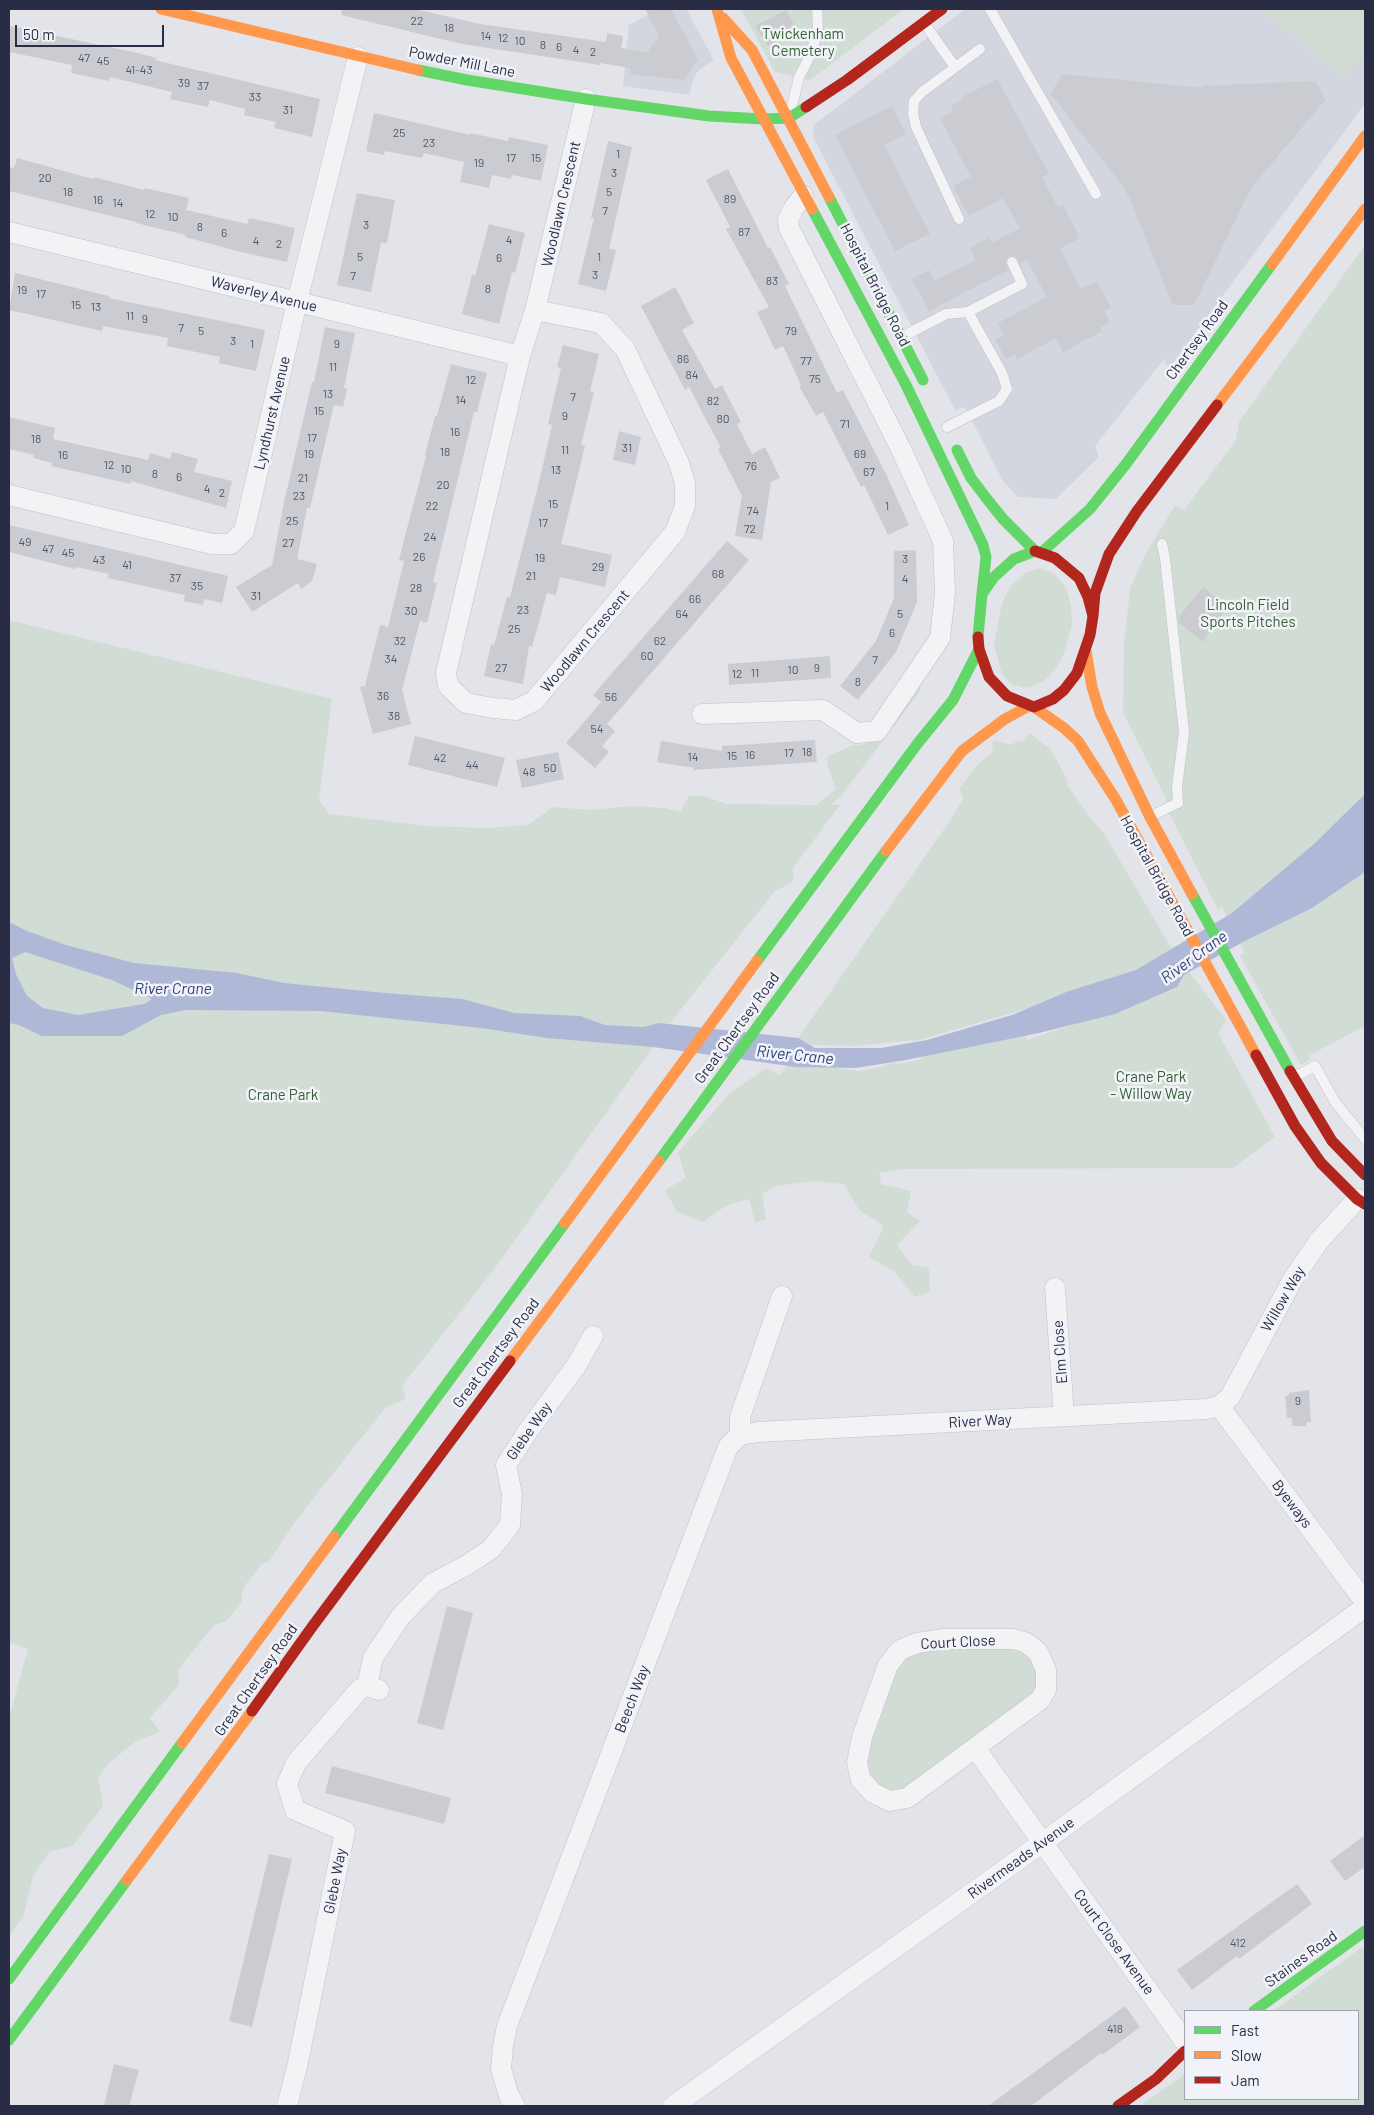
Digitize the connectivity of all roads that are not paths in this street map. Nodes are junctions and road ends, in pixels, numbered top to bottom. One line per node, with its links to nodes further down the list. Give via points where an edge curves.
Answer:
1 (161, 9): 8 (main road, Powder Mill Lane)
2 (817, 9): 11 (lane, via 818,30 811,54 799,76)
3 (942, 9): 6 (main road)
4 (990, 9): 14 (lane)
5 (719, 12): 11 (main road, Hospital Bridge Road, via 752,50); 12 (main road, Hospital Bridge Road, via 731,58)
6 (923, 22): 9 (lane); 11 (main road, via 847,80)
7 (980, 49): 9 (lane)
8 (358, 57): 10 (main road, Powder Mill Lane, via 467,80); 20 (street, Lyndhurst Avenue)
9 (955, 67): 17 (lane, via 922,92 914,101 913,113 916,128)
10 (586, 99): 12 (main road, Powder Mill Lane, via 709,116); 21 (street, Woodlawn Crescent)
11 (790, 118): 12 (main road, Powder Mill Lane); 23 (main road, Hospital Bridge Road)
12 (763, 119): 15 (main road, Hospital Bridge Road)
13 (1365, 136): 30 (main road, Chertsey Road, via 1126,464 1090,509)
14 (1096, 194)
15 (803, 196): 26 (main road, Hospital Bridge Road); 27 (street, via 792,209 789,228)
16 (1365, 210): 32 (main road, via 1109,554 1095,594)
17 (959, 219)
18 (9, 232): 20 (street, Waverley Avenue)
19 (1012, 262): 22 (lane, via 1022,284)
20 (297, 302): 24 (street, Waverley Avenue); 28 (street, Lyndhurst Avenue, via 244,531 231,544 212,544)
21 (535, 310): 24 (street, Woodlawn Crescent); 24 (street, Woodlawn Crescent, via 601,323 625,348 679,463 685,483 685,506 669,540 534,701 516,710 466,703 448,686 446,673)
22 (968, 312): 23 (lane, via 946,314); 26 (lane, via 1007,389 999,401)
23 (902, 337): 25 (main road, Hospital Bridge Road)
24 (520, 356)
25 (930, 394)
26 (940, 427): 27 (street); 30 (main road, Hospital Bridge Road, via 971,478 1003,520); 31 (main road, Hospital Bridge Road, via 983,545 986,557)
27 (901, 449): 36 (street, via 943,541 945,593 940,638 877,731 857,733 824,710)
28 (9, 495)
29 (1162, 544): 37 (lane, via 1184,732 1178,802)
30 (1038, 552): 31 (main road, via 1014,559 994,576); 32 (main road, via 1067,566 1079,578)
31 (982, 594): 33 (main road)
32 (1093, 616): 34 (main road)
33 (979, 648): 35 (main road, via 989,676 1007,696); 54 (main road, Great Chertsey Road, via 953,700)
34 (1086, 651): 35 (main road, via 1067,688); 37 (main road, Hospital Bridge Road, via 1100,713)
35 (1032, 706): 39 (main road, Hospital Bridge Road, via 1078,740 1116,800); 56 (main road, Great Chertsey Road, via 989,729 962,751 931,790)
36 (702, 714)
37 (1150, 817): 38 (main road, Hospital Bridge Road)
38 (1293, 1077): 39 (main road); 40 (lane, via 1315,1066 1335,1102); 41 (main road, Hospital Bridge Road, via 1332,1141)
39 (1274, 1088): 42 (main road, Hospital Bridge Road, via 1321,1163)
40 (1365, 1139)
41 (1365, 1174)
42 (1362, 1197): 46 (street, Willow Way, via 1319,1242 1292,1279 1230,1397)
43 (1056, 1288): 47 (street, Elm Close)
44 (782, 1296): 48 (street, via 740,1417)
45 (593, 1336): 59 (street, Glebe Way, via 576,1366 506,1465 512,1494 510,1525 491,1549 432,1583 402,1616 373,1658 373,1688 360,1688 296,1763 286,1784 295,1810 345,1831)
46 (1219, 1406): 47 (street, River Way); 49 (street, Byeways)
47 (1064, 1416): 48 (street, River Way)
48 (740, 1435): 60 (street, Beech Way, via 728,1446 507,2026 501,2069)
49 (1365, 1602)
50 (1365, 1606): 52 (street, Rivermeads Avenue)
51 (975, 1748): 51 (street, Court Close, via 906,1798 890,1801 873,1794 861,1780 857,1763 862,1737 888,1665 900,1650 917,1643 944,1639 1014,1639 1027,1643 1038,1652 1046,1670 1046,1690 1040,1700); 52 (street)
52 (1042, 1843): 57 (street, Court Close Avenue); 61 (street, Rivermeads Avenue)
53 (1365, 1931): 55 (main road, Staines Road)
54 (9, 1979)
55 (1255, 2010)
56 (9, 2040)
57 (1184, 2041)
58 (1184, 2052): 62 (main road, via 1156,2079)
59 (287, 2106)
60 (515, 2106)
61 (674, 2106)
62 (1118, 2106)

